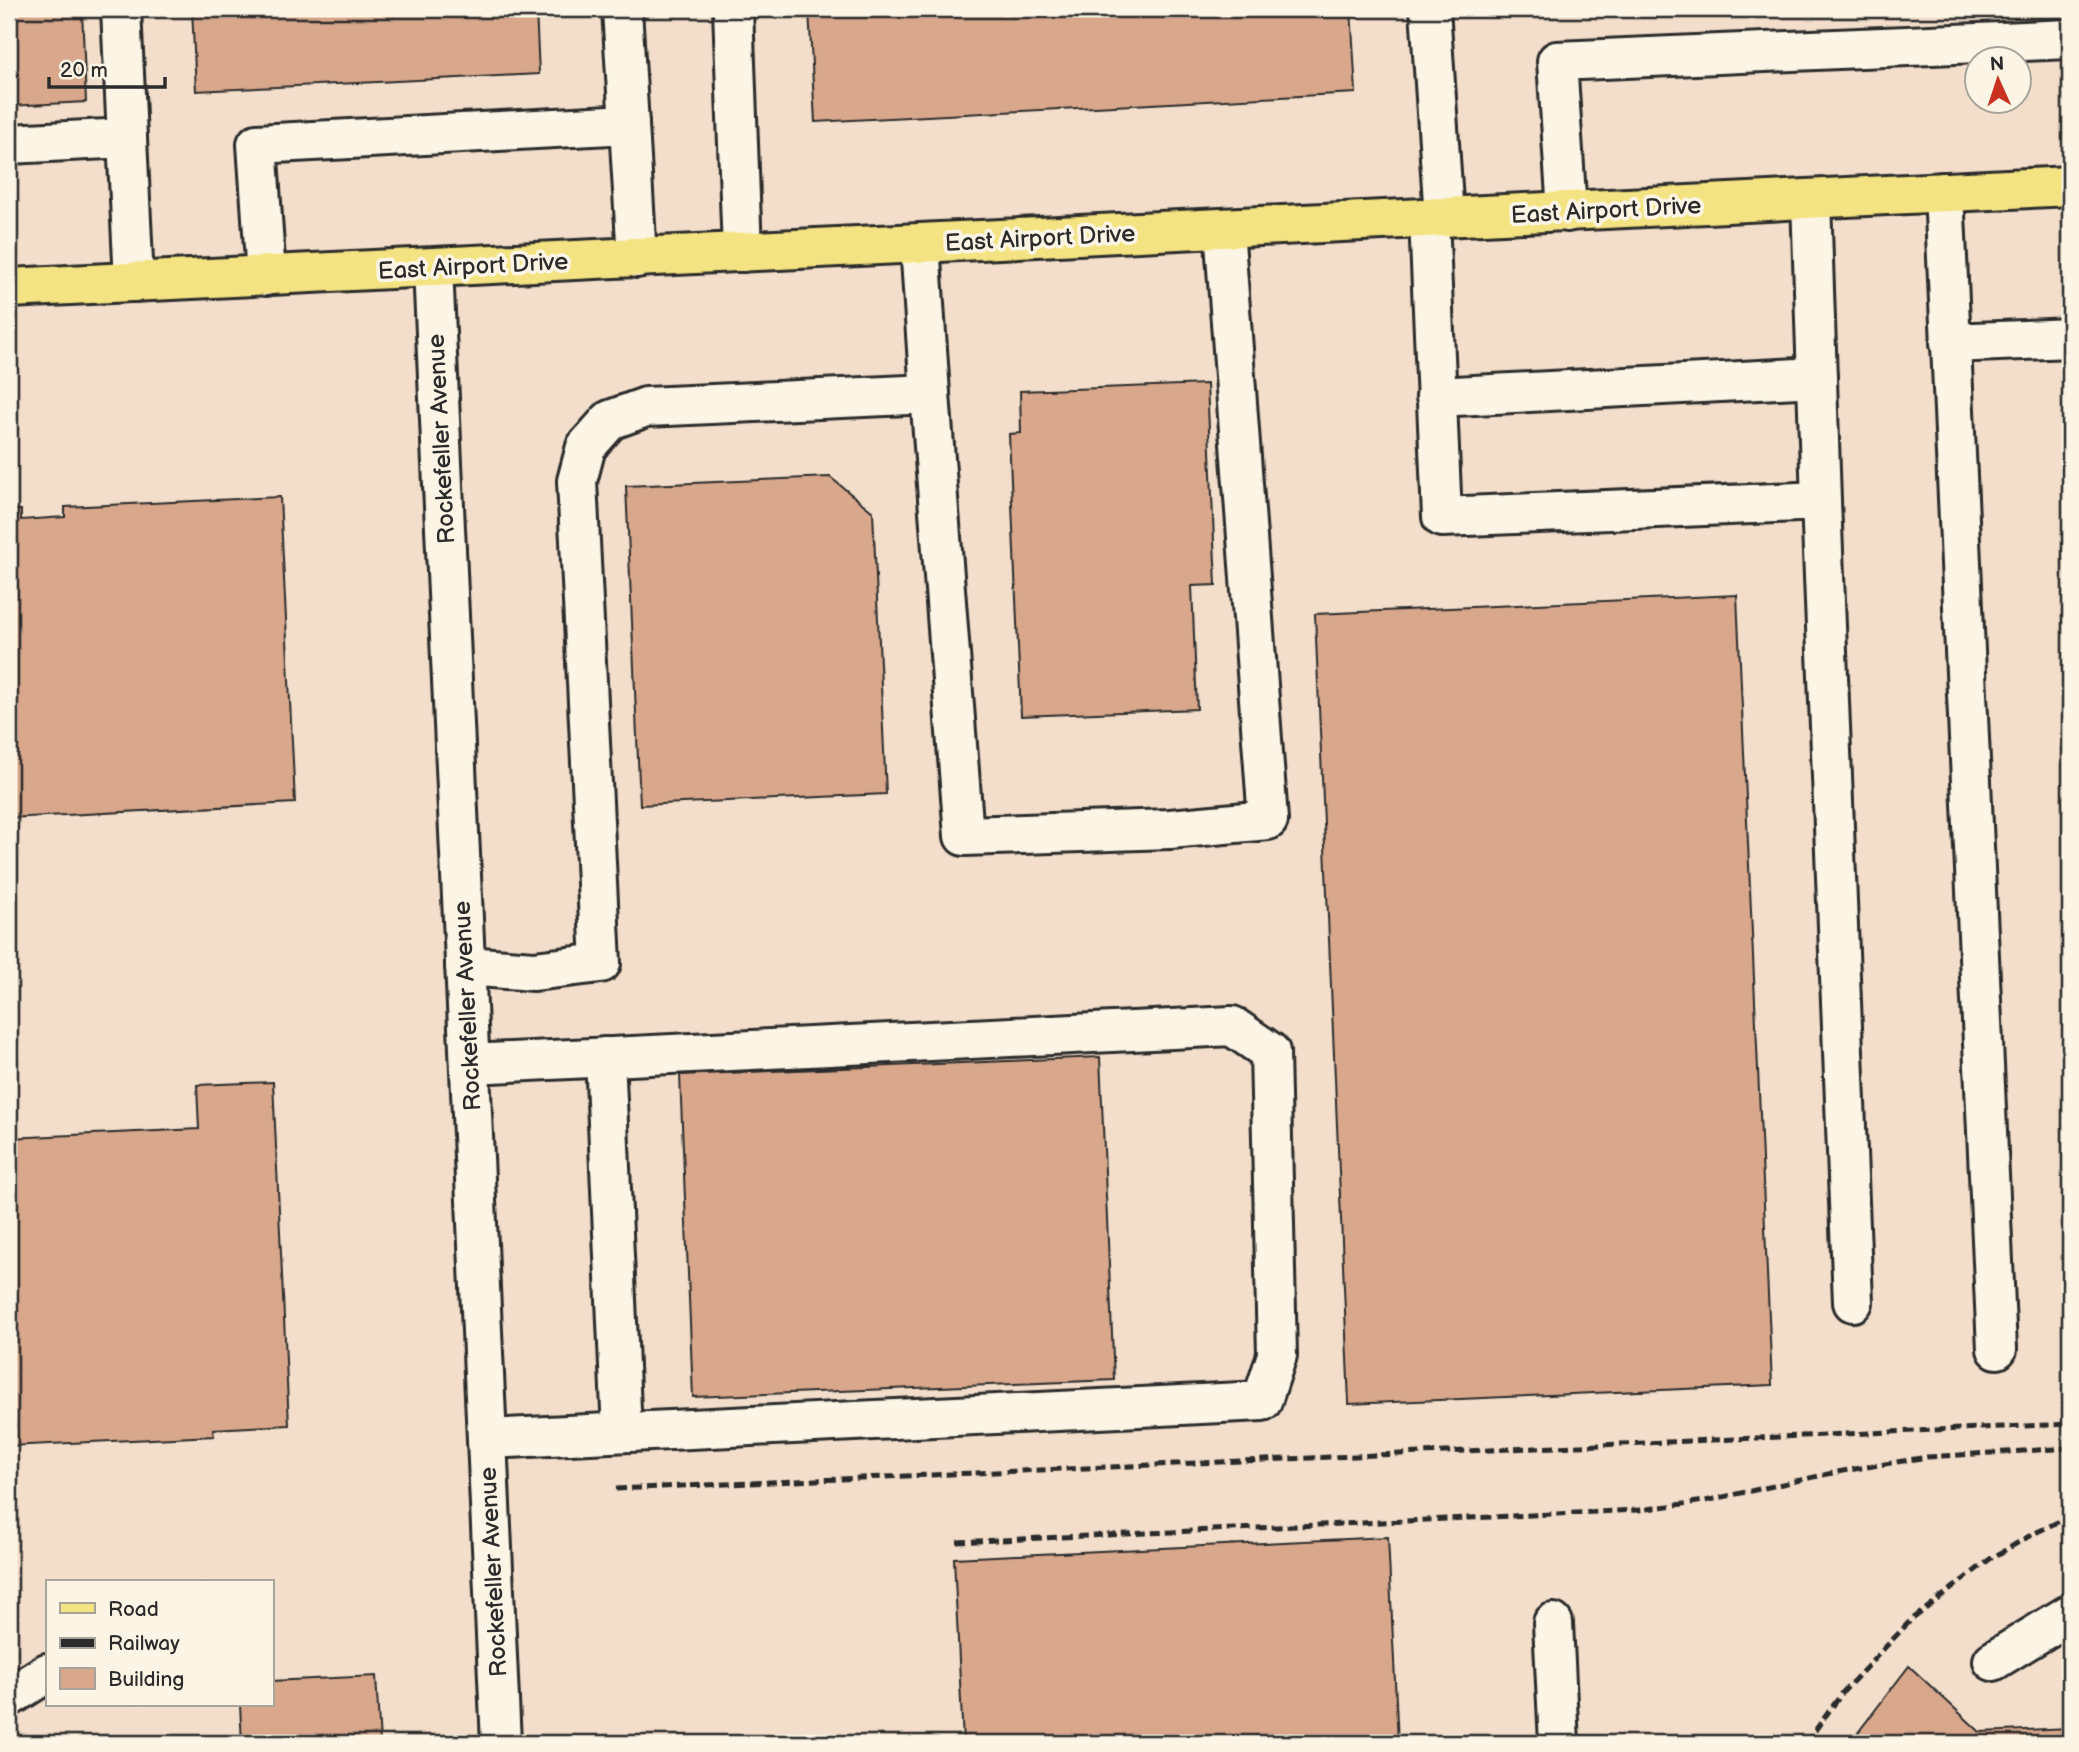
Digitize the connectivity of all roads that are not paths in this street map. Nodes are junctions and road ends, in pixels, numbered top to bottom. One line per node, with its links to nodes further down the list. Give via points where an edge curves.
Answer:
1 (121, 9): 7 (street)
2 (622, 9): 6 (street)
3 (733, 9): 16 (street)
4 (1430, 9): 13 (street)
5 (2070, 39): 12 (street, via 1558,61)
6 (629, 124): 17 (street); 19 (street, via 257,144)
7 (127, 138): 8 (street); 20 (street)
8 (9, 144)
9 (2070, 186): 10 (main road, East Airport Drive)
10 (1944, 192): 11 (main road, East Airport Drive); 23 (street)
11 (1811, 199): 12 (main road, East Airport Drive); 24 (street)
12 (1567, 212): 13 (main road, East Airport Drive)
13 (1436, 218): 14 (main road, East Airport Drive); 26 (street)
14 (1224, 228): 15 (main road, East Airport Drive); 25 (street, via 1269,820 1170,829 964,836)
15 (920, 244): 16 (main road, East Airport Drive); 25 (street)
16 (742, 252): 17 (main road, East Airport Drive)
17 (637, 258): 18 (main road, East Airport Drive)
18 (433, 268): 19 (main road, East Airport Drive); 28 (street, Rockefeller Avenue)
19 (266, 276): 20 (main road, East Airport Drive)
20 (134, 282): 21 (main road, East Airport Drive)
21 (9, 288)
22 (2070, 338): 23 (street)
23 (1950, 343): 32 (street)
24 (1817, 376): 26 (street); 27 (street)
25 (930, 394): 28 (street, via 646,407 610,420 586,447 577,481 601,963 534,971)
26 (1436, 397): 27 (street, via 1442,517)
27 (1821, 501): 31 (street)
28 (465, 966): 30 (street, Rockefeller Avenue)
29 (605, 1057): 30 (street); 33 (street); 33 (street, via 1232,1026 1270,1052 1277,1355 1262,1401)
30 (470, 1063): 34 (street, Rockefeller Avenue)
31 (1853, 1302)
32 (1997, 1349)
33 (622, 1432): 34 (street)
34 (487, 1438): 40 (street, Rockefeller Avenue)
35 (2070, 1614): 37 (street)
36 (1553, 1623): 41 (street)
37 (1993, 1661)
38 (46, 1674): 39 (street)
39 (9, 1697)
40 (501, 1743)
41 (1559, 1743)

